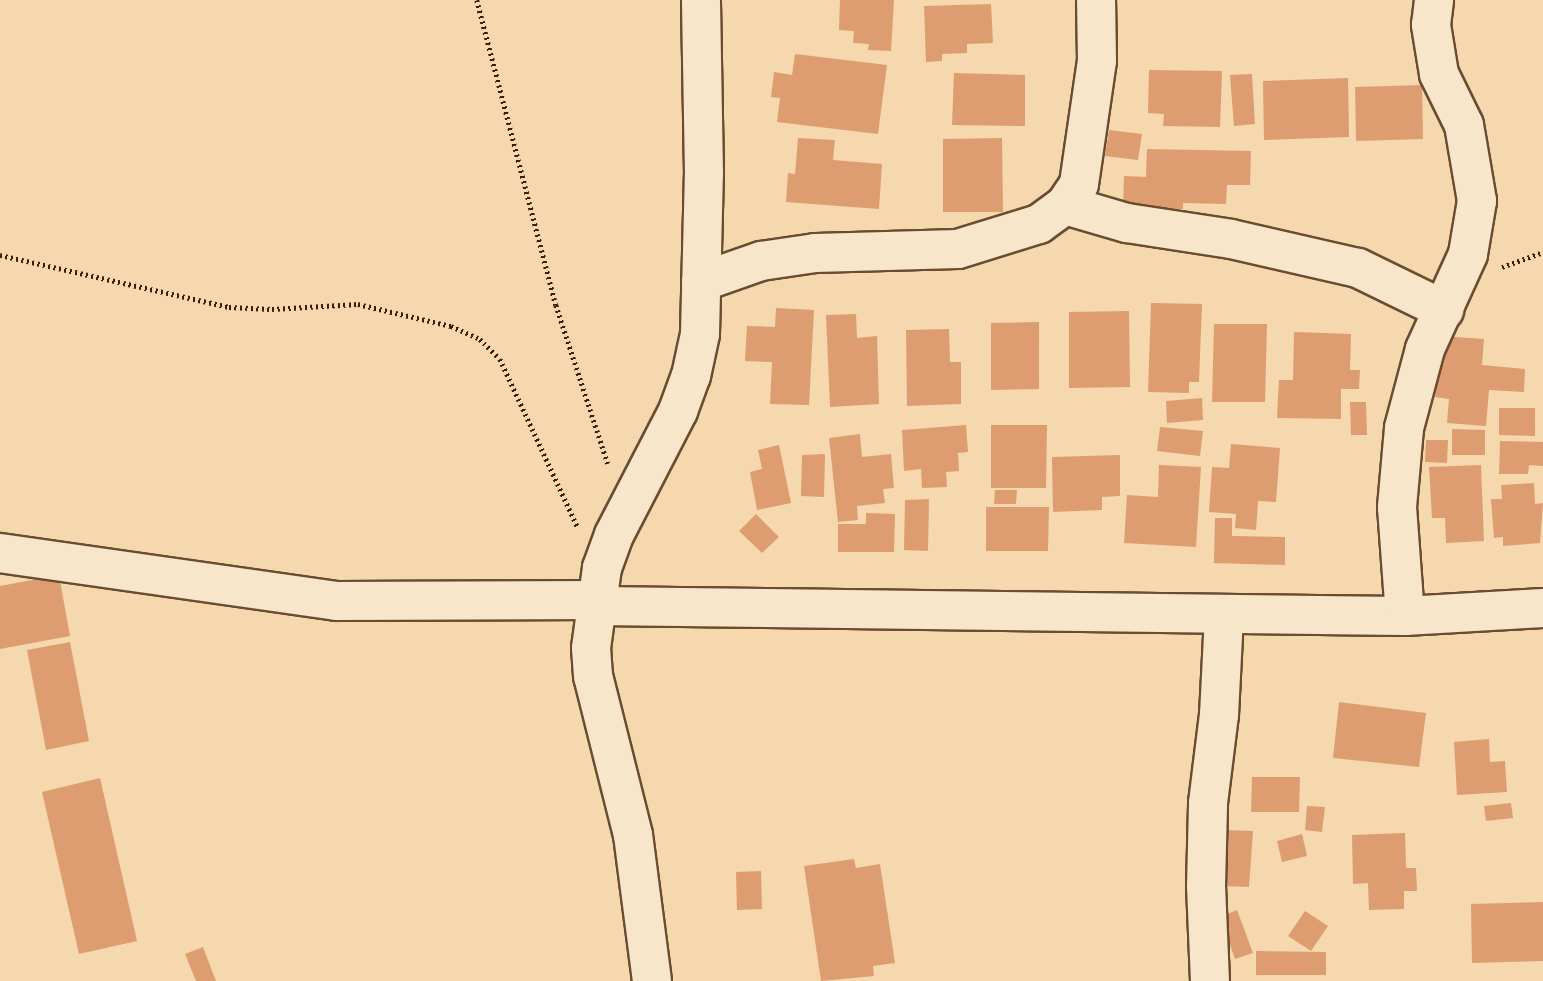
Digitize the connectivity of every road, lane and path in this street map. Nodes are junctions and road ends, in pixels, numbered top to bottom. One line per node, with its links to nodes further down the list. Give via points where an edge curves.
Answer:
1 (477, 0): 9 (path, via 556,305)
2 (701, 0): 7 (street)
3 (1097, 0): 5 (street, via 1097,61 1089,132 1079,184)
4 (1433, 0): 8 (street, via 1431,24 1439,75 1464,125 1477,201 1468,254)
5 (1065, 205): 7 (street, via 1039,224 958,249 815,253 761,261); 8 (street, via 1127,223 1231,239 1358,268)
6 (0, 255): 11 (path, via 229,307 358,304 451,326 480,340 500,359 538,438)
7 (701, 282): 9 (street, via 700,334 691,376 678,411)
8 (1444, 310): 14 (street, via 1425,349 1404,428 1397,507)
9 (623, 511): 11 (street)
10 (0, 553): 11 (street, via 336,601)
11 (599, 592): 13 (street); 15 (street, via 593,676 632,835)
12 (1543, 608): 14 (street)
13 (1224, 615): 14 (street); 16 (street, via 1208,803)
14 (1405, 616)
15 (652, 981)
16 (1210, 981)

